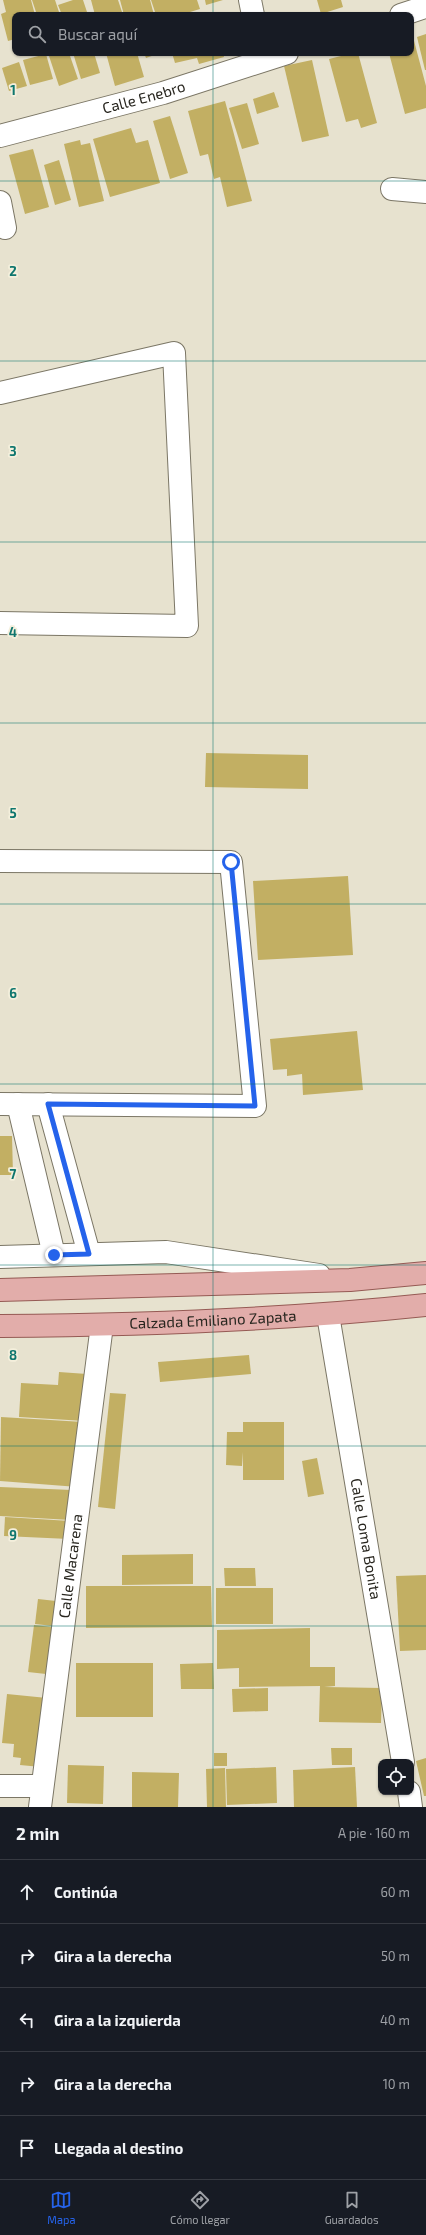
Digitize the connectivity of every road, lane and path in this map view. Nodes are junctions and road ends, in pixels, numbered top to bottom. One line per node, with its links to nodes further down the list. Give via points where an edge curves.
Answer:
1 (250, 0): 3 (street)
2 (424, 4): 4 (street)
3 (252, 12)
4 (407, 12)
5 (262, 57): 6 (street, Calle Enebro, via 163,92)
6 (0, 136)
7 (392, 189): 8 (street)
8 (426, 192)
9 (0, 202): 10 (street)
10 (5, 228)
11 (0, 393): 12 (street, via 174,353 187,626)
12 (0, 623)
13 (0, 861): 15 (street, via 231,862 255,1106)
14 (9, 1104): 15 (street); 17 (street)
15 (48, 1104): 16 (street)
16 (89, 1254): 17 (street); 20 (street, via 166,1252)
17 (54, 1255): 18 (street)
18 (0, 1257)
19 (426, 1272): 20 (main road)
20 (350, 1280): 21 (main road)
21 (0, 1290)
22 (426, 1305): 23 (main road, Calzada Emiliano Zapata)
23 (328, 1315): 24 (main road, Calzada Emiliano Zapata); 26 (street, Calle Loma Bonita)
24 (102, 1325): 25 (main road, Calzada Emiliano Zapata); 29 (street, Calle Macarena)
25 (0, 1326)
26 (402, 1759)
27 (0, 1786): 29 (street)
28 (409, 1795): 30 (street)
29 (41, 1796)
30 (411, 1807)

